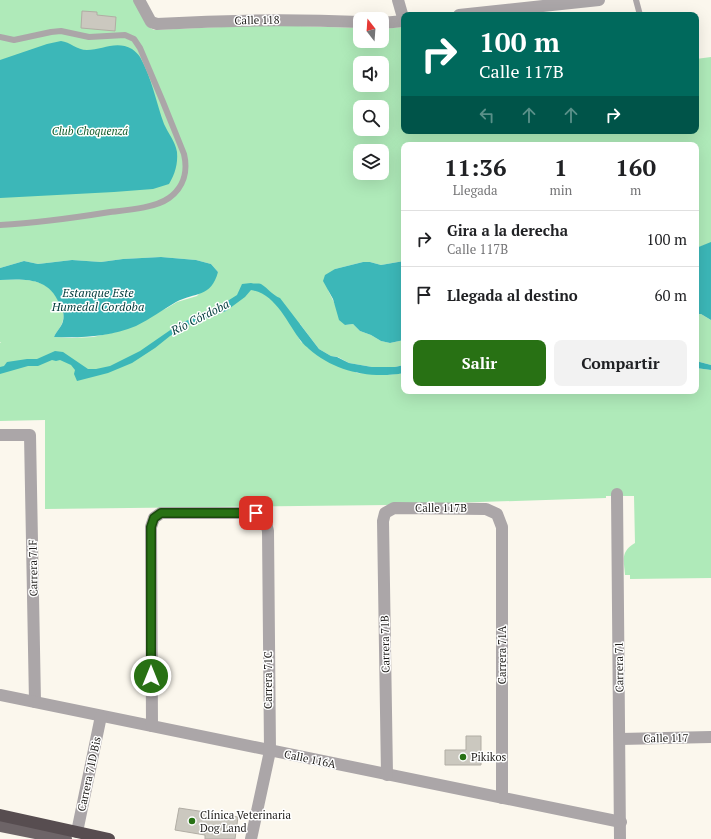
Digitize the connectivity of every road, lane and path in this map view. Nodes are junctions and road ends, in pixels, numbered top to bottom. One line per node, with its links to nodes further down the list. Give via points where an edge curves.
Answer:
1 (139, 0): 9 (street, Calle 118, via 148,18 157,24 272,19)
2 (398, 0): 5 (street)
3 (599, 0): 6 (street, via 540,10)
4 (636, 0): 7 (lane)
5 (401, 12)
6 (508, 12)
7 (639, 12)
8 (401, 21): 10 (street)
9 (353, 22)
10 (389, 22)
11 (0, 37): 12 (lane, via 14,40 61,31 89,37 125,35 134,39 163,102 186,163 184,178 178,191 159,204 44,222)
12 (0, 225)
13 (0, 435): 18 (street, Carrera 71F, via 30,435)
14 (617, 494): 22 (street, Carrera 71)
15 (385, 513): 16 (street, Calle 117B, via 394,508 486,509); 24 (street, Carrera 71B, via 383,521)
16 (497, 514): 25 (street, Carrera 71A, via 502,527)
17 (0, 695): 18 (street, Calle 116A)
18 (35, 702): 19 (street, Calle 116A)
19 (101, 716): 20 (street, Calle 116A); 29 (street, Carrera 71D Bis)
20 (152, 726): 23 (street, Calle 116A); 23 (street, Carrera 71C, via 151,527 154,518 161,513 256,513 265,519 268,531)
21 (711, 737): 22 (street, Calle 117)
22 (620, 739): 27 (street, Carrera 71)
23 (270, 750): 24 (street, Calle 116A); 32 (street, Carrera 71C)
24 (387, 775): 25 (street, Calle 116A)
25 (502, 798): 27 (street, Calle 116A)
26 (0, 815): 29 (highway)
27 (620, 822): 33 (street, Carrera 71)
28 (0, 826): 30 (main road)
29 (77, 832): 31 (highway)
30 (62, 838)
31 (109, 839)
32 (251, 839)
33 (620, 839)

